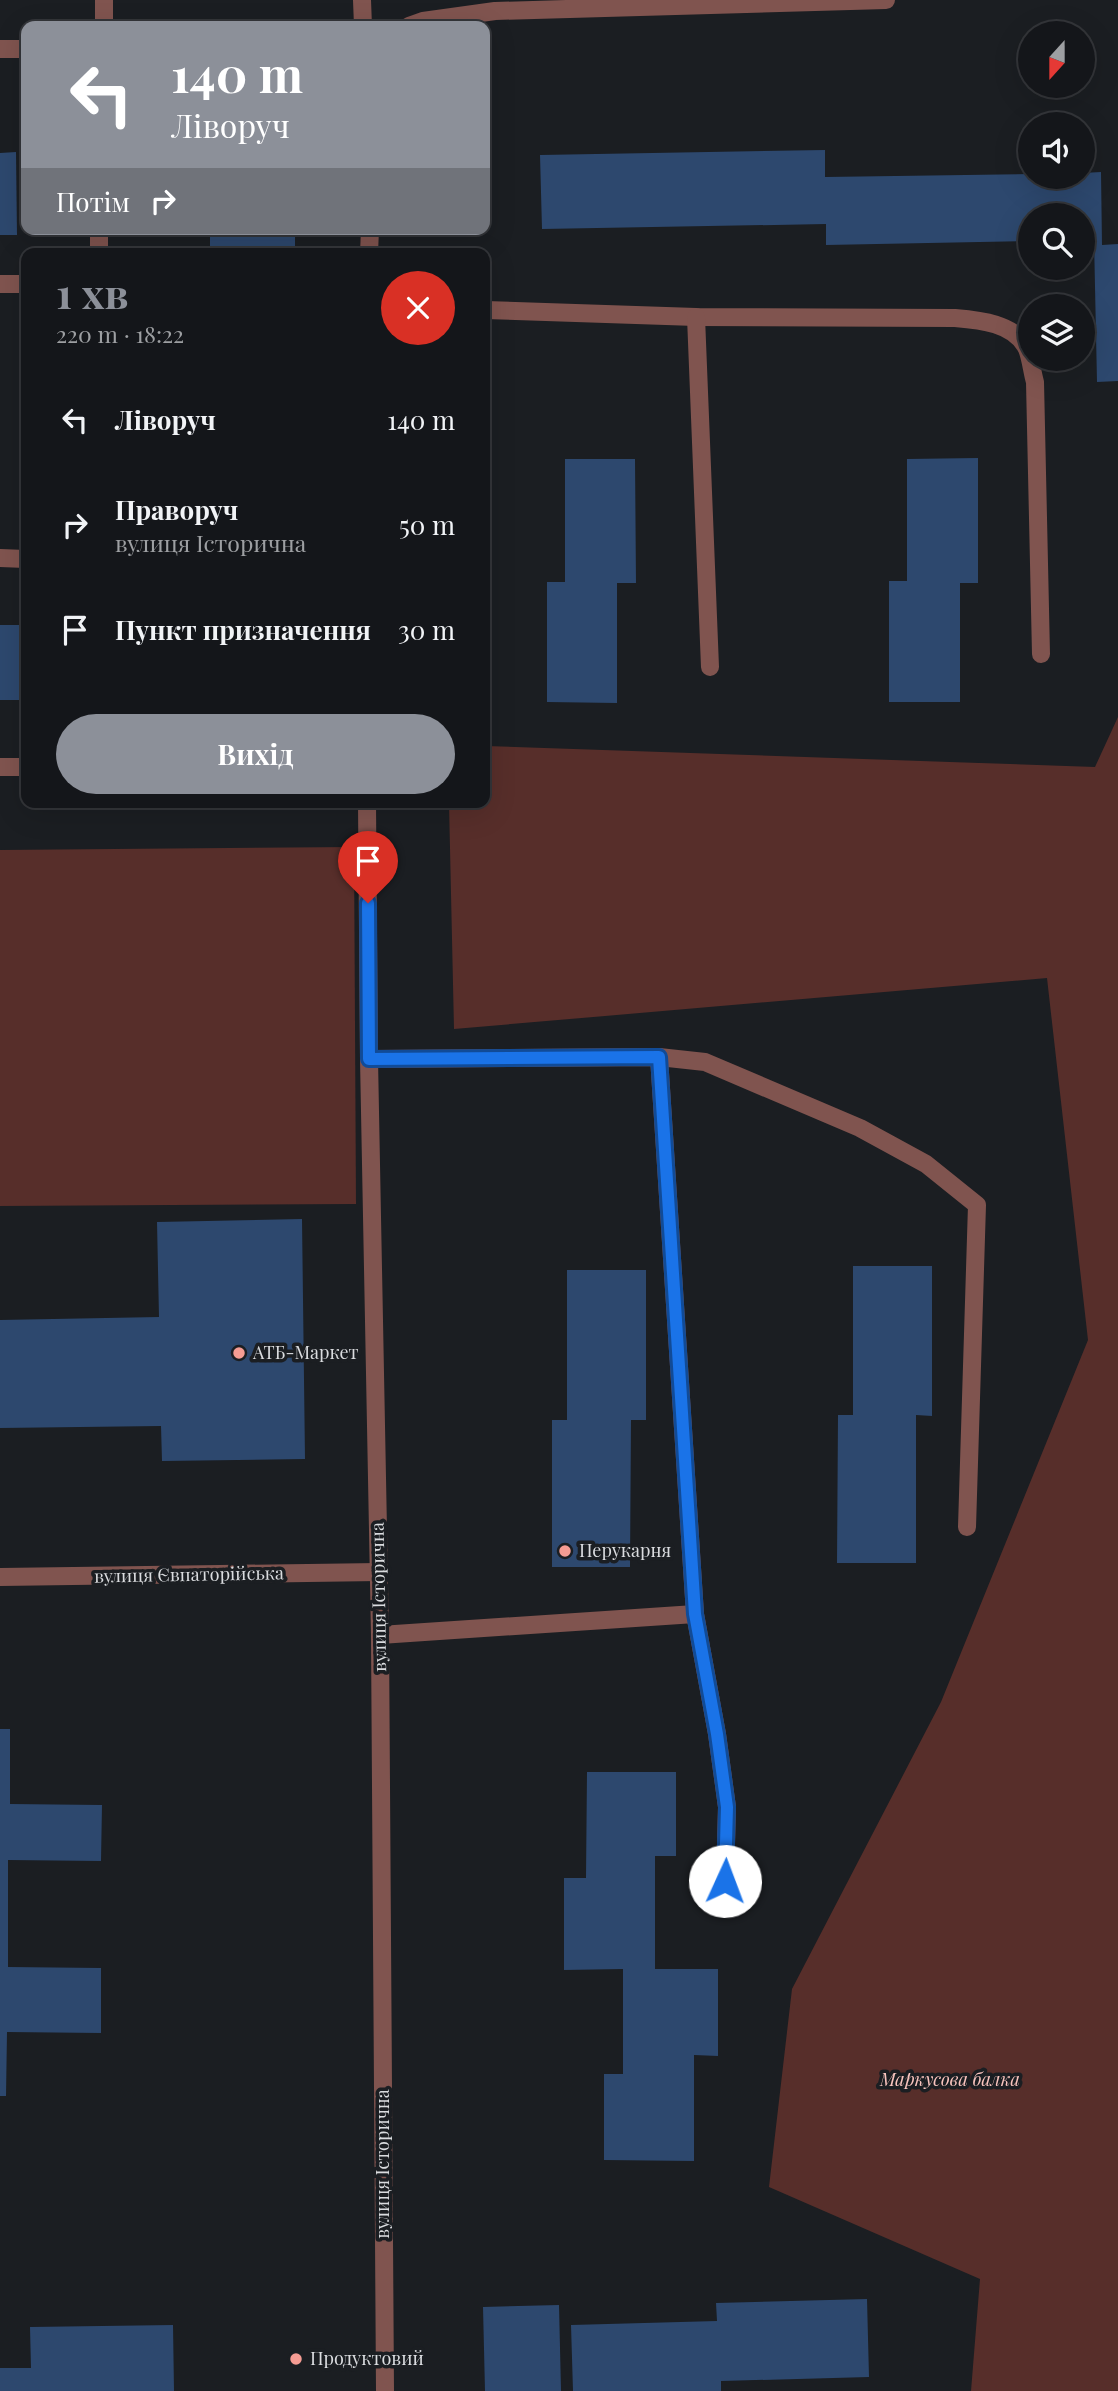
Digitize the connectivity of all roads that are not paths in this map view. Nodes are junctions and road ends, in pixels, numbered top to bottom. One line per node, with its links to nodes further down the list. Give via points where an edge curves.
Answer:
1 (104, 0): 4 (street)
2 (362, 0): 5 (street)
3 (886, 0): 6 (street, via 495,11)
4 (104, 21)
5 (363, 21)
6 (424, 21)
7 (0, 49): 8 (street)
8 (21, 49)
9 (0, 284): 10 (street)
10 (21, 284)
11 (490, 310): 12 (street)
12 (696, 317): 15 (street, via 955,318 1005,327 1026,348 1034,382); 16 (street)
13 (0, 558): 14 (street)
14 (21, 559)
15 (1041, 654)
16 (710, 667)
17 (0, 767): 18 (street)
18 (21, 767)
19 (367, 808): 21 (street, вулиця Історична)
20 (659, 1057): 21 (street); 22 (street, via 705,1062 860,1128 926,1164 977,1205); 25 (street)
21 (369, 1059): 23 (street, вулиця Історична)
22 (967, 1527)
23 (379, 1572): 24 (street, вулиця Євпаторійська); 26 (street, вулиця Історична)
24 (0, 1577)
25 (695, 1614): 26 (street); 27 (street, via 727,1807)
26 (380, 1636): 28 (street, вулиця Історична)
27 (725, 1881)
28 (384, 2391)

